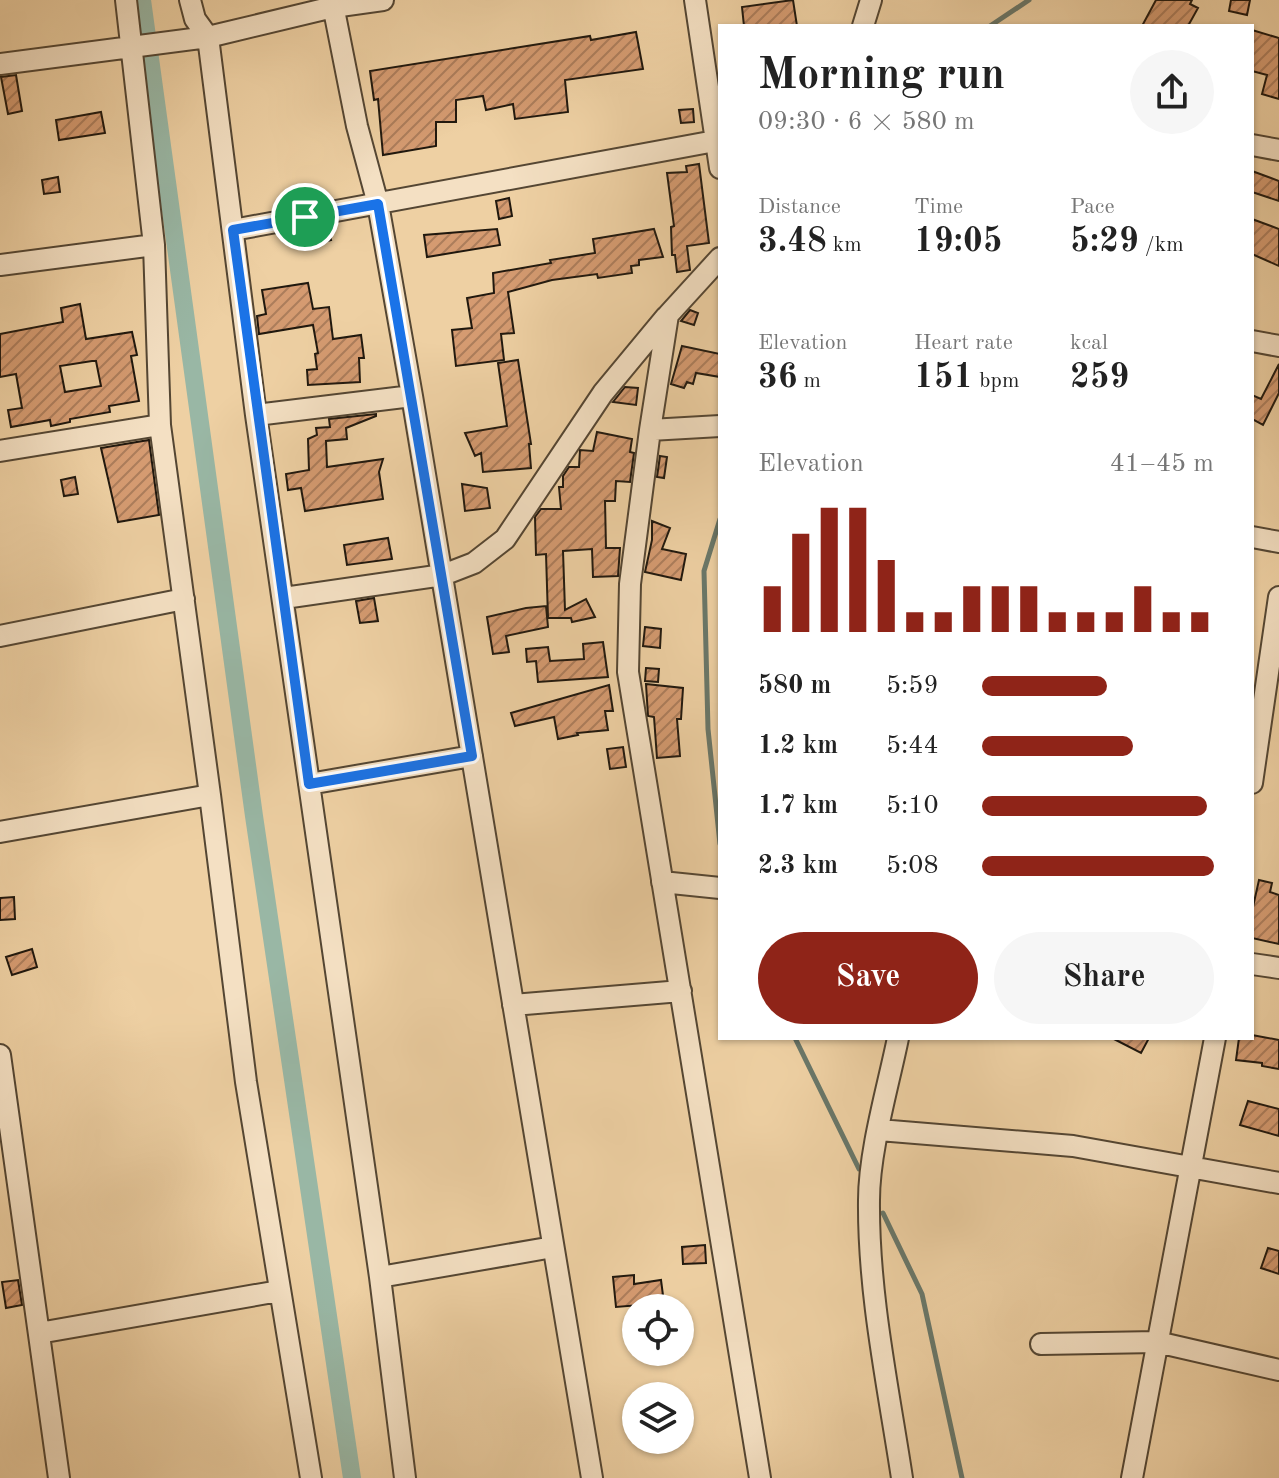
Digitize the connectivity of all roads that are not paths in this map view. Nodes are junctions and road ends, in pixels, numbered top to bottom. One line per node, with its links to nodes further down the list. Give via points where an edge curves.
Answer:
1 (126, 0): 9 (street)
2 (190, 0): 8 (street)
3 (383, 0): 6 (street)
4 (695, 0): 11 (street)
5 (871, 0): 7 (street)
6 (333, 4): 8 (street); 16 (street)
7 (864, 24)
8 (208, 37): 9 (street); 17 (street)
9 (132, 48): 10 (street); 18 (street)
10 (0, 64)
11 (715, 106): 12 (street)
12 (715, 141): 15 (street); 16 (street)
13 (1254, 145): 14 (street)
14 (1279, 150)
15 (718, 157)
16 (378, 204): 17 (street); 24 (street)
17 (233, 230): 25 (street)
18 (154, 245): 20 (street); 26 (street)
19 (718, 260): 21 (street)
20 (0, 265)
21 (668, 315): 28 (street); 32 (street, via 603,393 505,539 474,563)
22 (1254, 341): 23 (street)
23 (1279, 346)
24 (412, 396): 25 (street); 32 (street)
25 (256, 415): 34 (street)
26 (160, 425): 29 (street); 35 (street)
27 (718, 426): 28 (street)
28 (650, 430): 43 (street, via 630,584 628,672)
29 (0, 451)
30 (1254, 537): 31 (street)
31 (1279, 542)
32 (443, 575): 34 (street); 38 (street)
33 (1279, 597): 37 (street)
34 (284, 598): 40 (street)
35 (184, 599): 36 (street); 41 (street)
36 (0, 636)
37 (1264, 724): 39 (street)
38 (472, 756): 40 (street); 48 (street)
39 (1254, 773)
40 (309, 784): 56 (street)
41 (210, 795): 42 (street); 57 (street)
42 (0, 832)
43 (662, 882): 44 (street); 47 (street)
44 (718, 888)
45 (1254, 964): 46 (street)
46 (1279, 968)
47 (681, 991): 48 (street); 66 (street)
48 (513, 1005): 55 (street)
49 (898, 1040): 52 (street)
50 (1215, 1040): 53 (street)
51 (0, 1055): 58 (street)
52 (879, 1130): 53 (street, via 1073,1146); 67 (street, via 869,1199 873,1283)
53 (1193, 1166): 54 (street); 59 (street)
54 (1279, 1183)
55 (553, 1247): 56 (street); 65 (street)
56 (380, 1277): 64 (street)
57 (279, 1291): 58 (street); 63 (street)
58 (39, 1333): 62 (street)
59 (1157, 1342): 60 (street); 61 (street); 68 (street)
60 (1041, 1344)
61 (1279, 1370)
62 (59, 1478)
63 (311, 1478)
64 (405, 1478)
65 (592, 1478)
66 (760, 1478)
67 (902, 1478)
68 (1132, 1478)

